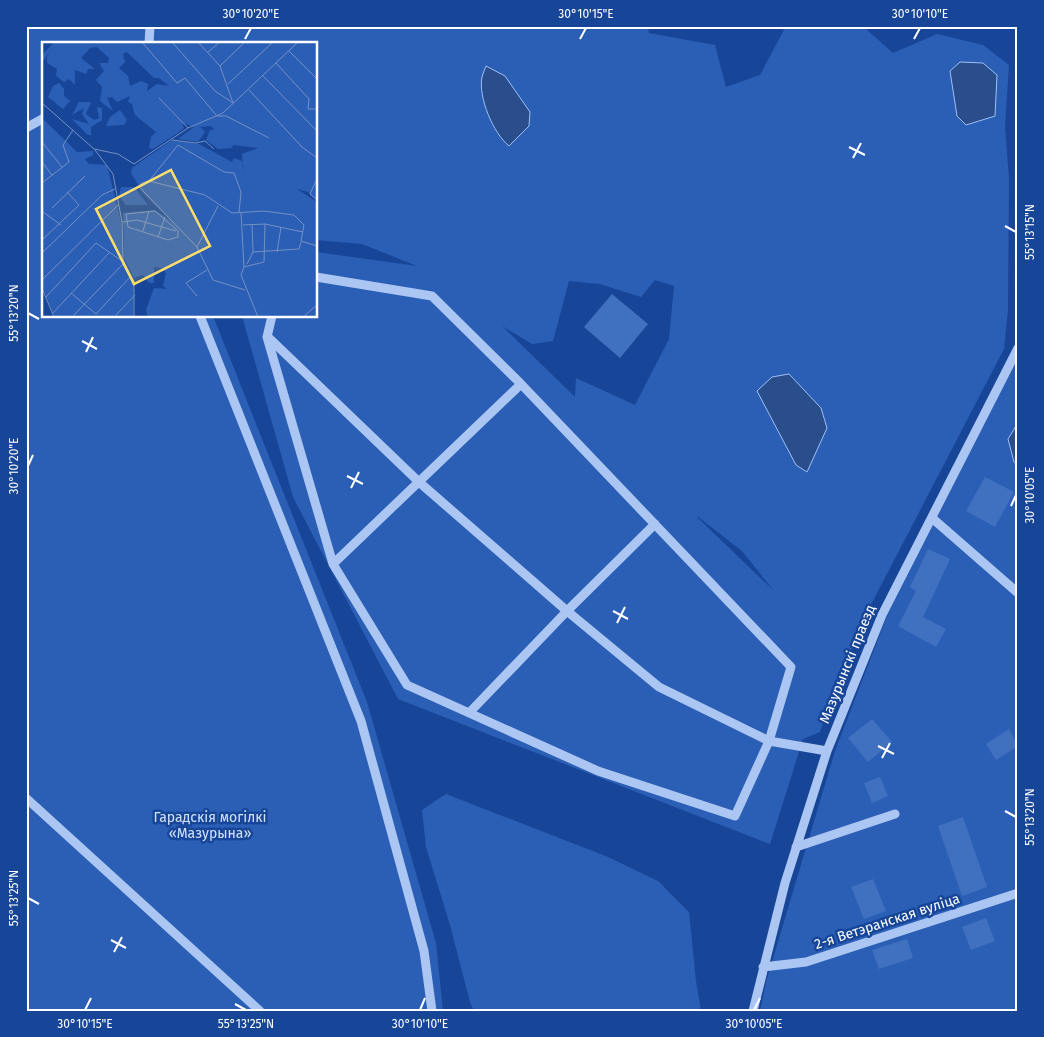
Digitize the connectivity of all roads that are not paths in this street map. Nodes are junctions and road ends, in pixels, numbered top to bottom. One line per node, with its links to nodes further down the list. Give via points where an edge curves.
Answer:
1 (150, 26): 2 (street)
2 (149, 42)
3 (42, 119): 4 (street)
4 (26, 128)
5 (318, 277): 10 (street, via 432,296)
6 (201, 318): 26 (street, via 361,721 424,951)
7 (272, 318): 8 (street)
8 (267, 337): 11 (street); 14 (street)
9 (1018, 348): 12 (street, Мазурынскі праезд)
10 (521, 384): 11 (street); 13 (street)
11 (419, 482): 14 (street); 16 (street)
12 (932, 518): 15 (street); 19 (street, Мазурынскі праезд, via 882,615)
13 (656, 524): 16 (street); 18 (street, via 791,667)
14 (333, 564): 17 (street, via 407,686)
15 (1018, 593)
16 (567, 611): 17 (street); 18 (street, via 659,686)
17 (469, 713): 18 (street, via 598,771 735,816)
18 (770, 742): 19 (street)
19 (827, 751): 22 (street, Мазурынскі праезд)
20 (26, 798): 25 (street)
21 (896, 814): 22 (street)
22 (796, 847): 24 (street, Мазурынскі праезд)
23 (1018, 893): 24 (street, 2-я Ветэранская вуліца, via 806,962)
24 (763, 967): 27 (street, Мазурынскі праезд)
25 (260, 1011)
26 (432, 1011)
27 (752, 1011)

